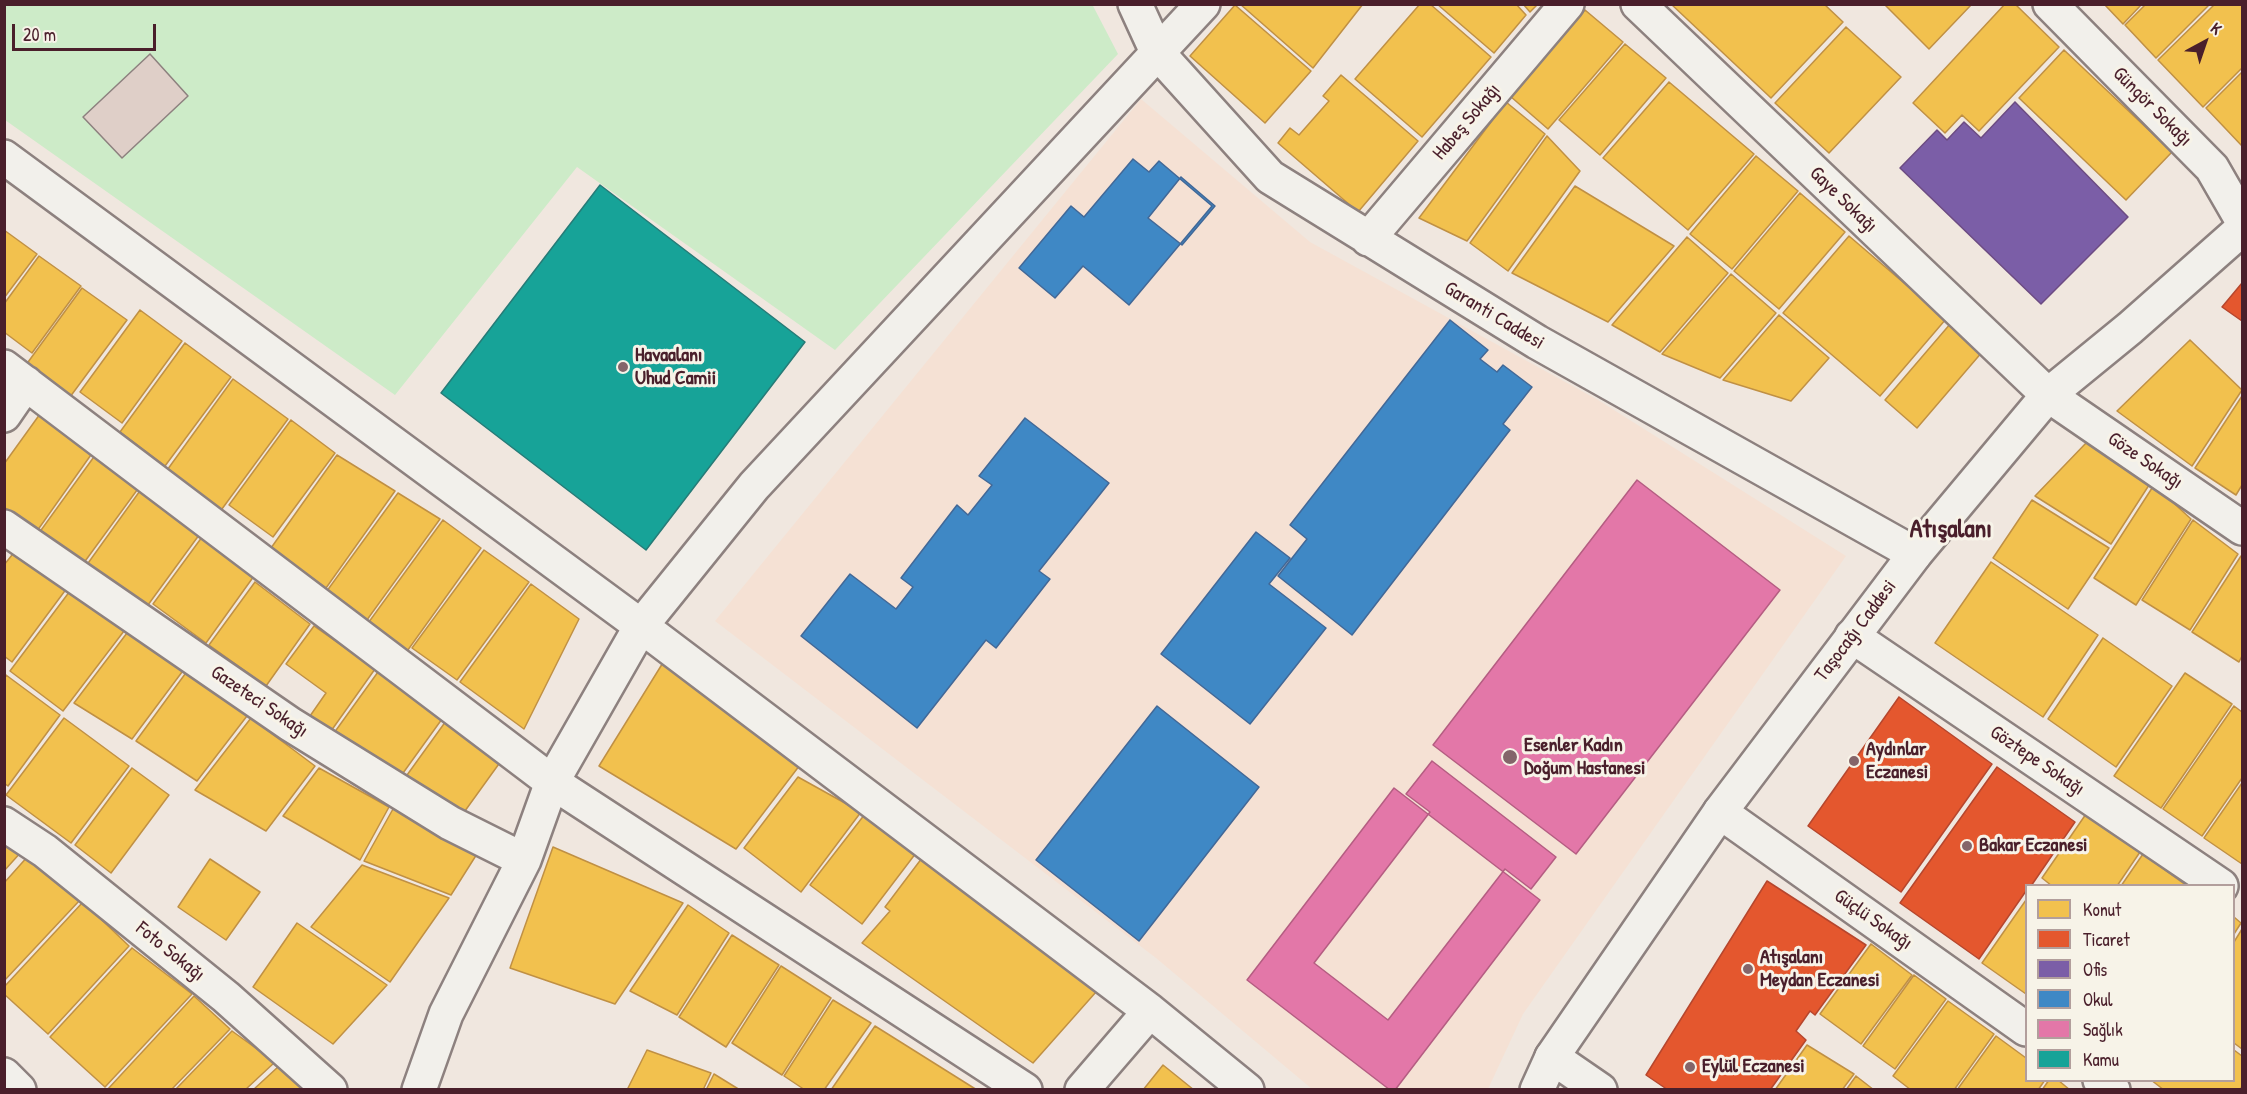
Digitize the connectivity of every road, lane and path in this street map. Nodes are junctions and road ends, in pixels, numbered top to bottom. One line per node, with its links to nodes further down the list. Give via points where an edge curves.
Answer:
1 (1136, 4): 6 (street, Garanti Caddesi)
2 (1203, 4): 6 (street)
3 (1567, 4): 10 (street, Habeş Sokağı)
4 (1638, 4): 12 (street, Gaye Sokağı)
5 (2050, 4): 8 (street, Güngör Sokağı, via 2212,168)
6 (1157, 52): 10 (street, Garanti Caddesi, via 1270,177); 17 (street, via 754,486)
7 (4, 157): 17 (street)
8 (2242, 220)
9 (2242, 229): 12 (street, Taşocağı Caddesi)
10 (1368, 239): 16 (street, Garanti Caddesi, via 1537,342)
11 (15, 375): 13 (street); 19 (street)
12 (2048, 395): 15 (street, Göze Sokağı); 16 (street, Taşocağı Caddesi)
13 (4, 415)
14 (4, 527): 22 (street, Gazeteci Sokağı, via 290,724 450,823)
15 (2242, 528)
16 (1915, 554): 18 (street, Taşocağı Caddesi)
17 (641, 626): 19 (street); 24 (street)
18 (1852, 636): 20 (street, Taşocağı Caddesi); 23 (street, Göztepe Sokağı)
19 (552, 782): 22 (street); 31 (street)
20 (1720, 812): 25 (street, Güçlü Sokağı); 26 (street, Taşocağı Caddesi)
21 (4, 824): 29 (street, Foto Sokağı, via 45,851 225,997)
22 (524, 860): 30 (street, via 446,1014)
23 (2220, 884)
24 (1150, 1011): 32 (street); 33 (street)
25 (2025, 1028)
26 (1552, 1057): 34 (street, Taşocağı Caddesi); 35 (street)
27 (4, 1075): 28 (street)
28 (19, 1089)
29 (330, 1089)
30 (419, 1089)
31 (1025, 1089)
32 (1082, 1089)
33 (1247, 1089)
34 (1537, 1089)
35 (1600, 1089)

